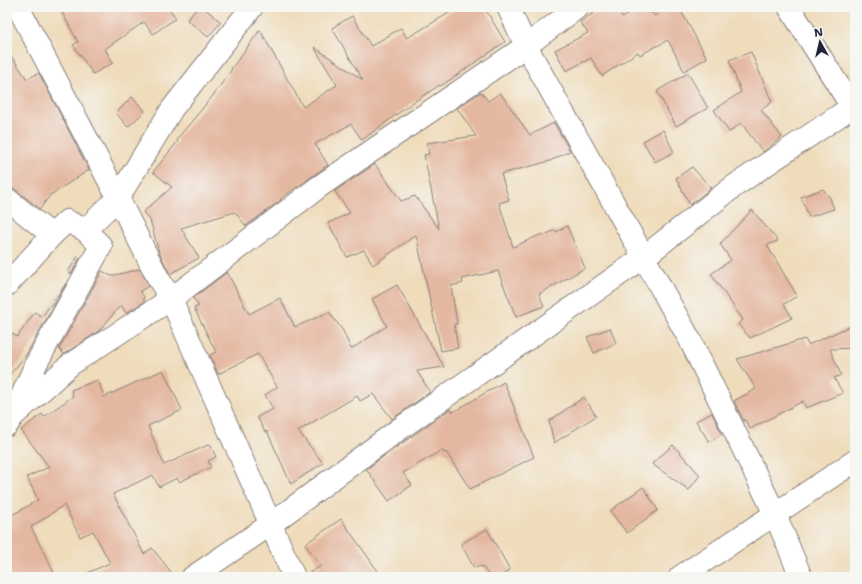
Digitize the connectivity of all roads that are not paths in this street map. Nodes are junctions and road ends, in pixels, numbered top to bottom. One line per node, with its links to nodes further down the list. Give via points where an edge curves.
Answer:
1 (18, 7): 8 (street)
2 (508, 7): 6 (street)
3 (578, 7): 6 (street)
4 (789, 7): 7 (street)
5 (244, 10): 8 (street, via 172,109)
6 (526, 46): 12 (street); 14 (street, via 320,186)
7 (854, 106): 12 (street, via 733,187)
8 (118, 198): 10 (street); 14 (street)
9 (7, 199): 11 (street)
10 (85, 230): 11 (street, via 67,221); 15 (street, via 101,246 37,362)
11 (52, 235): 13 (street)
12 (644, 257): 17 (street, via 690,340); 18 (street, via 398,430)
13 (7, 285)
14 (171, 299): 15 (street, via 71,364); 18 (street)
15 (10, 421)
16 (855, 461): 17 (street)
17 (775, 514): 21 (street); 22 (street)
18 (271, 524): 19 (street); 20 (street)
19 (193, 577)
20 (294, 577)
21 (680, 577)
22 (802, 577)

